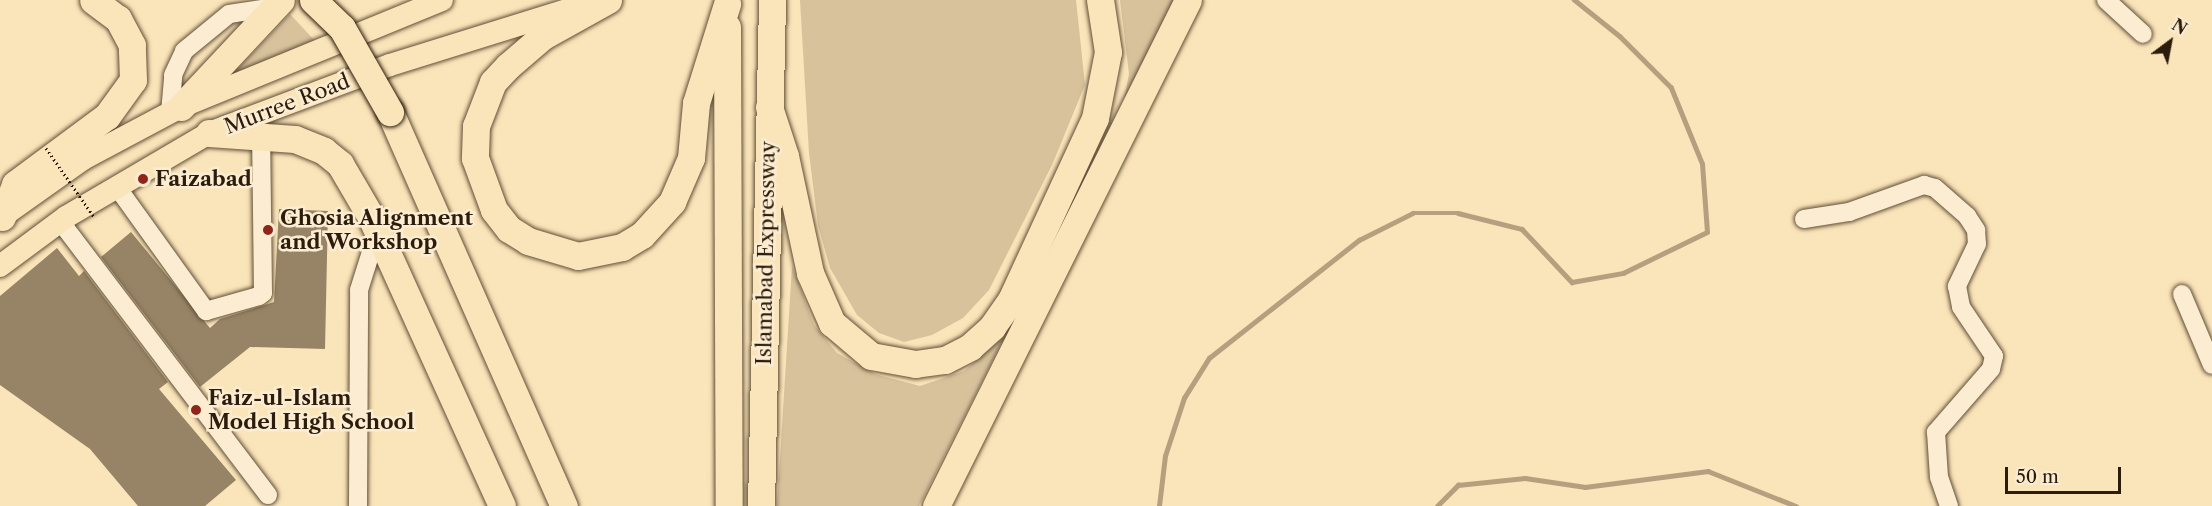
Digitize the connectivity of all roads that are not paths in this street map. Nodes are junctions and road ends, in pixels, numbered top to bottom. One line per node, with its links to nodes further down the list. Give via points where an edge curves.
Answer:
1 (93, 0): 18 (highway, via 118,18 132,45 133,80 107,116 15,184)
2 (314, 0): 28 (highway, bridge, via 347,34 390,112)
3 (442, 0): 14 (main road)
4 (601, 0): 15 (main road, Murree Road, via 390,65)
5 (608, 0): 10 (highway, via 543,36 508,66 493,82 476,126 475,158 494,210 509,229 528,241 578,256 622,247 642,235 672,202 691,158 696,103)
6 (772, 0): 13 (highway, Islamabad Expressway)
7 (1100, 0): 13 (highway, via 1108,52 1095,118 1011,300 993,327 970,348 945,360 915,364 871,356 832,323 810,273 785,156)
8 (1188, 0): 31 (highway)
9 (2106, 0): 12 (street)
10 (727, 2): 29 (highway, Islamabad Expressway)
11 (278, 3): 14 (highway); 14 (street, via 229,14 184,51 173,75)
12 (2143, 33)
13 (769, 107): 30 (highway, Islamabad Expressway)
14 (175, 110): 18 (main road, via 83,159)
15 (209, 133): 16 (highway); 17 (main road, Murree Road)
16 (261, 136): 17 (street, via 263,293 259,296 207,311); 21 (highway, via 296,139 324,151 340,164)
17 (117, 187): 20 (main road, Murree Road)
18 (1, 217)
19 (1804, 219): 32 (street, via 1849,212 1924,185 1935,188 1967,216 1976,230 1977,244 1958,286 1961,307 1994,356 1991,369 1936,432 1939,477)
20 (60, 221): 22 (main road, Murree Road); 25 (street)
21 (377, 233): 26 (street, via 359,290); 27 (highway)
22 (0, 266)
23 (2182, 294): 24 (street)
24 (2212, 365)
25 (268, 495)
26 (358, 506)
27 (502, 506)
28 (564, 506)
29 (729, 506)
30 (761, 506)
31 (936, 506)
32 (1949, 506)

